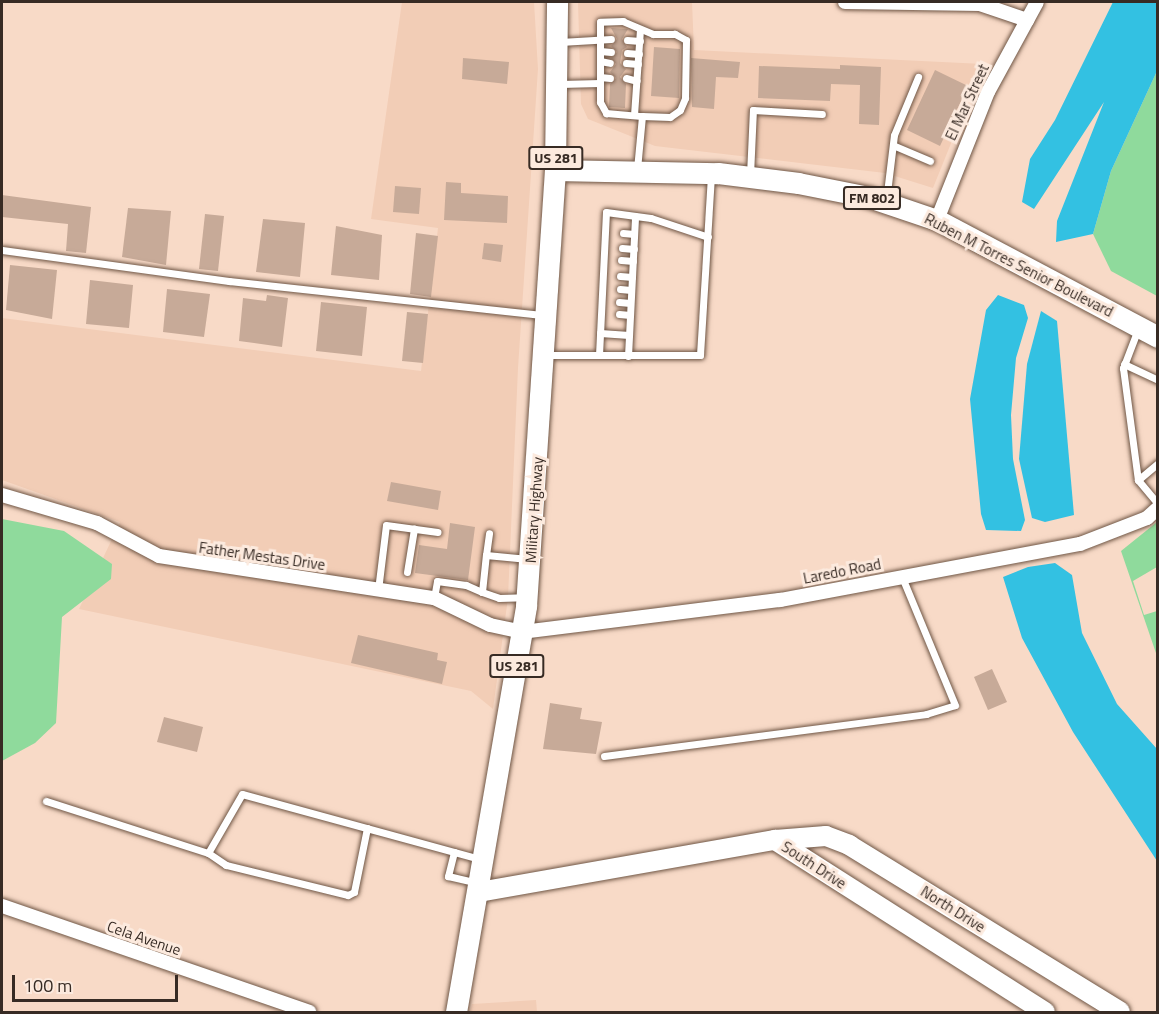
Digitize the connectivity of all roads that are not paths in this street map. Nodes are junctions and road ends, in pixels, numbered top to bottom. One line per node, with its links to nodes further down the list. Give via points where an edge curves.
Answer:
1 (557, 2): 10 (main road, Military Highway / US 281)
2 (845, 2): 4 (street, via 980,4)
3 (1037, 2): 4 (street, El Mar Street)
4 (1027, 20): 39 (street, El Mar Street, via 988,92)
5 (640, 30): 6 (lane, via 623,21 600,22); 9 (lane); 30 (lane, via 675,34 686,40 685,98 680,110 670,117)
6 (600, 39): 7 (lane); 10 (lane); 11 (lane)
7 (611, 39)
8 (627, 40): 9 (lane)
9 (640, 41): 14 (lane)
10 (557, 42): 24 (main road, Military Highway / US 281)
11 (600, 51): 12 (lane); 15 (lane)
12 (611, 52)
13 (627, 53): 14 (lane)
14 (639, 54): 18 (lane)
15 (600, 61): 16 (lane); 22 (lane)
16 (610, 63)
17 (627, 63): 18 (lane)
18 (638, 64): 23 (lane)
19 (918, 77): 31 (lane, via 894,135)
20 (610, 78): 22 (lane)
21 (626, 78): 23 (lane)
22 (600, 80): 24 (lane); 26 (lane)
23 (637, 81): 28 (lane)
24 (557, 84): 33 (main road, Military Highway / US 281)
25 (625, 97): 28 (lane)
26 (600, 98): 27 (lane); 30 (lane, via 606,113)
27 (609, 98)
28 (635, 99): 30 (lane)
29 (822, 114): 36 (lane, via 753,110)
30 (638, 115): 34 (lane)
31 (895, 146): 32 (lane); 37 (lane)
32 (930, 162)
33 (555, 170): 34 (main road, Ruben M Torres Senior Boulevard / FM 802); 55 (main road, Military Highway / US 281)
34 (637, 171): 35 (main road, Ruben M Torres Senior Boulevard / FM 802)
35 (711, 173): 36 (main road, Ruben M Torres Senior Boulevard / FM 802); 42 (lane)
36 (750, 177): 37 (main road, Ruben M Torres Senior Boulevard / FM 802, via 798,183)
37 (886, 203): 39 (main road, Ruben M Torres Senior Boulevard / FM 802)
38 (635, 216): 41 (lane); 42 (lane); 58 (lane, via 606,212 609,232)
39 (937, 220): 57 (main road, Ruben M Torres Senior Boulevard / FM 802)
40 (623, 233): 41 (lane)
41 (634, 234): 44 (lane)
42 (708, 237): 62 (lane, via 700,355)
43 (622, 248): 44 (lane)
44 (634, 249): 47 (lane)
45 (2, 250): 55 (lane, via 229,281)
46 (621, 260): 47 (lane)
47 (633, 261): 49 (lane)
48 (620, 276): 49 (lane)
49 (632, 276): 51 (lane)
50 (620, 289): 51 (lane)
51 (631, 290): 53 (lane)
52 (619, 302): 53 (lane)
53 (630, 303): 56 (lane)
54 (619, 314): 56 (lane)
55 (547, 315): 60 (main road, Military Highway / US 281)
56 (630, 315): 59 (lane)
57 (1148, 332): 63 (lane)
58 (600, 333): 59 (lane); 61 (lane)
59 (629, 335): 62 (lane)
60 (544, 355): 61 (lane); 73 (main road, Military Highway / US 281)
61 (598, 355): 62 (lane)
62 (628, 356)
63 (1124, 364): 64 (lane); 66 (lane)
64 (1158, 380)
65 (1158, 463): 66 (lane)
66 (1138, 480): 68 (lane)
67 (2, 495): 76 (street, Father Mestas Drive, via 97,524 142,550 168,558)
68 (1158, 506): 75 (street, Laredo Road, via 1147,518 1080,544)
69 (414, 529): 70 (lane); 74 (lane); 76 (lane, via 386,525)
70 (438, 532)
71 (489, 533): 72 (lane)
72 (486, 555): 73 (lane); 77 (lane)
73 (530, 559): 78 (main road, Military Highway / US 281)
74 (407, 573)
75 (902, 577): 80 (street, Laredo Road, via 780,600); 81 (lane, via 955,705 926,714)
76 (378, 590): 79 (street, Father Mestas Drive)
77 (482, 592): 78 (lane, via 499,598); 79 (lane, via 466,585 437,581)
78 (527, 597): 80 (main road, Military Highway / US 281)
79 (434, 598): 80 (street, Father Mestas Drive, via 490,625)
80 (522, 632): 87 (main road, Military Highway / US 281)
81 (604, 756)
82 (46, 801): 86 (lane)
83 (367, 828): 85 (lane); 86 (lane, via 242,794); 86 (lane, via 354,892 348,895 226,865)
84 (775, 840): 88 (street, South Drive); 92 (street, South Drive); 93 (street, North Drive, via 826,836 849,845)
85 (454, 852): 87 (lane); 88 (lane, via 448,876)
86 (208, 853)
87 (484, 861): 88 (main road, Military Highway / US 281)
88 (480, 888): 91 (main road, Military Highway / US 281)
89 (2, 906): 90 (street, Cela Avenue)
90 (309, 1012)
91 (456, 1012)
92 (1046, 1012)
93 (1120, 1012)

